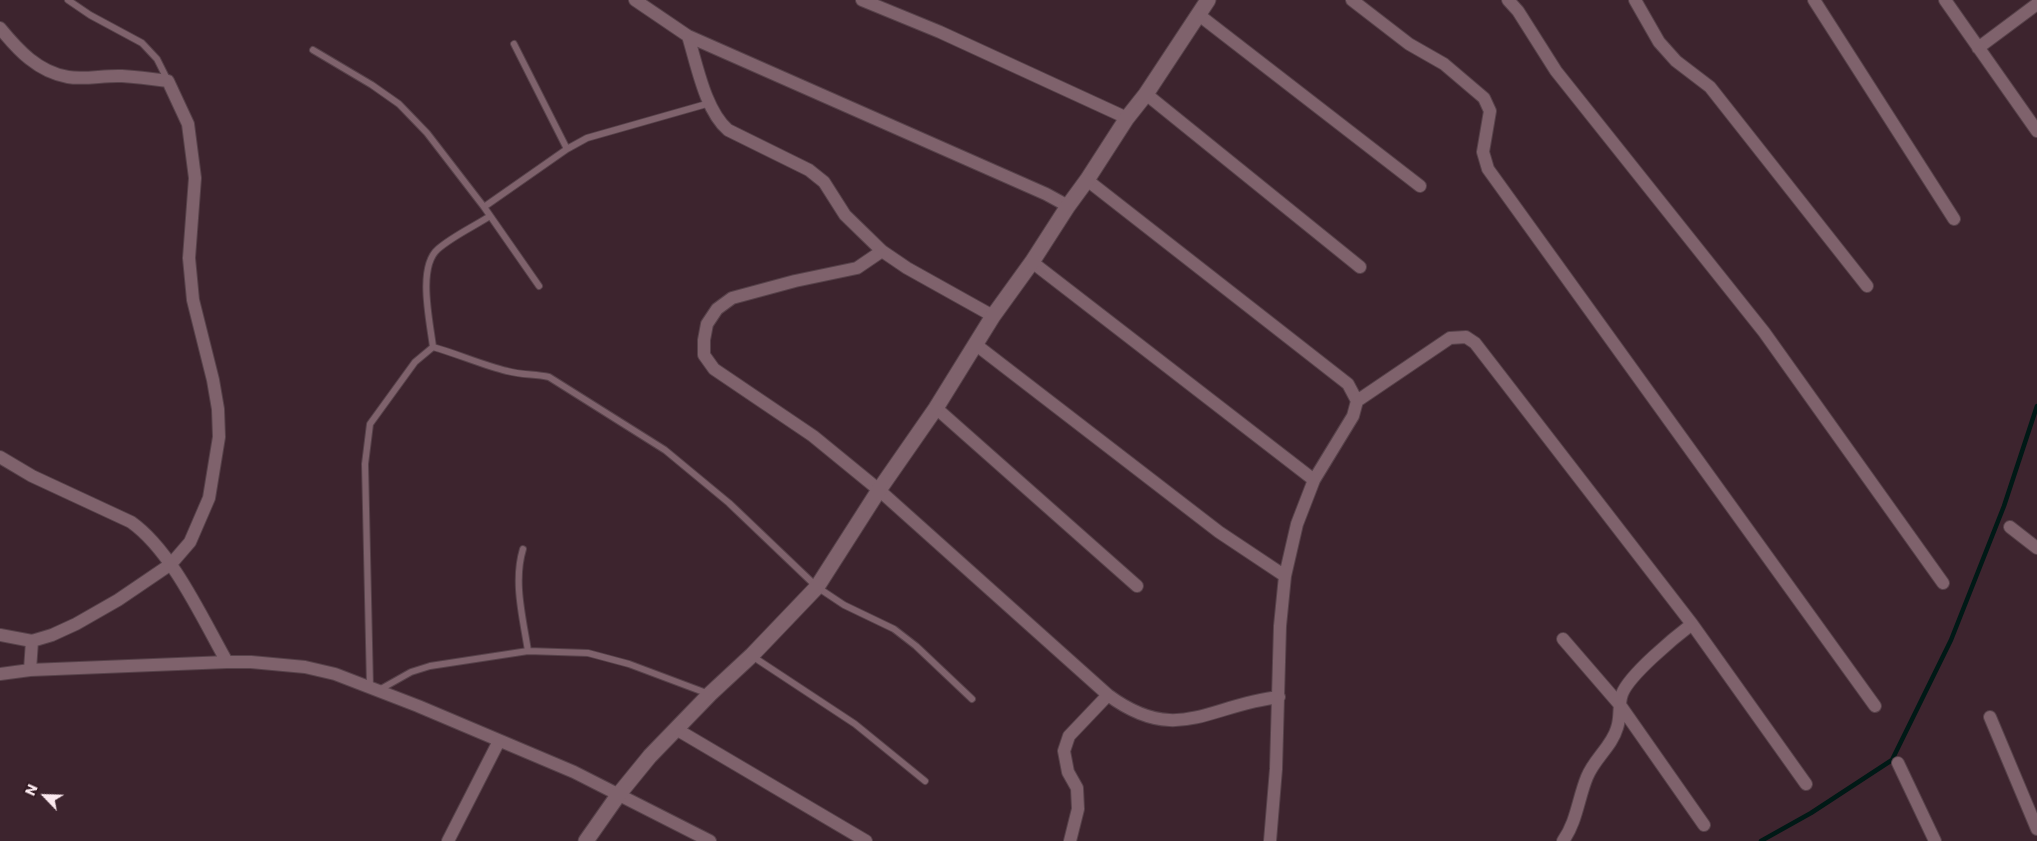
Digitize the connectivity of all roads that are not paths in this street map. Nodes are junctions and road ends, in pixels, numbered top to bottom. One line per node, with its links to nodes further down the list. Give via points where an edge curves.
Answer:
1 (68, 0): 18 (lane, via 142,43 157,59)
2 (635, 0): 14 (street)
3 (862, 0): 21 (street)
4 (1208, 0): 12 (street)
5 (1352, 0): 66 (street, via 1409,44 1444,64 1484,98 1490,111 1483,152 1488,168)
6 (1508, 0): 48 (street, via 1556,71 1764,332)
7 (1635, 0): 34 (street, via 1659,42 1676,62 1710,87)
8 (1814, 0): 29 (street)
9 (1945, 0): 16 (street)
10 (2032, 0): 11 (street)
11 (2037, 5): 16 (street)
12 (1199, 15): 19 (street); 25 (street)
13 (0, 28): 18 (street, via 33,63 50,72 68,77 124,76)
14 (688, 36): 20 (street); 26 (street)
15 (514, 44): 23 (lane)
16 (1978, 48): 22 (street)
17 (313, 50): 27 (lane, via 399,104 427,133)
18 (168, 81): 46 (street, via 188,124 192,147 195,178 189,258 193,300 213,380 219,437 209,498 190,542)
19 (1146, 94): 21 (street); 32 (street)
20 (710, 103): 23 (lane, via 587,138); 30 (street, via 728,130 809,170 824,182 845,215)
21 (1127, 118): 24 (street)
22 (2037, 131)
23 (566, 148): 27 (lane)
24 (1087, 180): 26 (street); 38 (street, via 1348,384)
25 (1420, 186)
26 (1068, 206): 31 (street)
27 (484, 207): 28 (lane)
28 (490, 216): 33 (lane); 37 (lane, via 437,250 428,261 426,278)
29 (1954, 219)
30 (882, 251): 35 (street); 42 (street, via 858,268 732,298 717,308 707,324 704,340 704,355 714,369 813,436)
31 (1032, 262): 35 (street); 41 (street)
32 (1360, 267)
33 (539, 286)
34 (1867, 286)
35 (993, 316): 36 (street)
36 (975, 344): 39 (street); 47 (street, via 1219,532)
37 (433, 348): 49 (lane, via 505,371 548,377 665,450 722,497); 60 (lane, via 415,362 370,424 365,464)
38 (1357, 400): 41 (street, via 1353,416); 51 (street, via 1450,338 1466,337 1475,343)
39 (936, 408): 42 (street); 50 (street)
40 (0, 458): 46 (street, via 131,522 152,539)
41 (1314, 480): 47 (street, via 1297,524)
42 (879, 490): 49 (street); 62 (street)
43 (2010, 527): 44 (street)
44 (2037, 548)
45 (523, 549): 55 (lane, via 518,564 518,580)
46 (171, 564): 54 (street, via 76,624 52,636); 57 (street)
47 (1285, 576): 63 (street)
48 (1943, 583)
49 (817, 586): 56 (street); 64 (lane, via 844,605 894,629)
50 (1137, 586)
51 (1692, 624): 65 (street, via 1668,642 1629,684); 72 (street)
52 (0, 635): 54 (street)
53 (1562, 639): 65 (street)
54 (32, 641): 58 (street)
55 (528, 651): 60 (lane, via 430,666); 61 (lane, via 588,654 629,664)
56 (752, 656): 61 (street); 71 (lane, via 847,719)
57 (227, 662): 58 (street); 60 (street, via 305,667)
58 (30, 670): 59 (street)
59 (0, 674)
60 (374, 689): 69 (street)
61 (710, 694): 68 (street)
62 (1108, 695): 63 (street, via 1126,708 1152,719 1178,721); 80 (street, via 1068,736 1064,751 1078,802)
63 (1278, 697): 81 (street)
64 (972, 699)
65 (1620, 705): 74 (street); 82 (street, via 1617,729 1590,768 1577,814)
66 (1875, 706)
67 (1990, 717): 75 (street)
68 (676, 729): 73 (street); 79 (street)
69 (499, 741): 73 (street); 76 (street)
70 (1898, 763): 83 (street)
71 (925, 781)
72 (1806, 784)
73 (619, 794): 77 (street); 78 (street)
74 (1704, 825)
75 (2037, 829)
76 (448, 841)
77 (586, 841)
78 (710, 841)
79 (866, 841)
80 (1070, 841)
81 (1270, 841)
82 (1563, 841)
83 (1936, 841)

